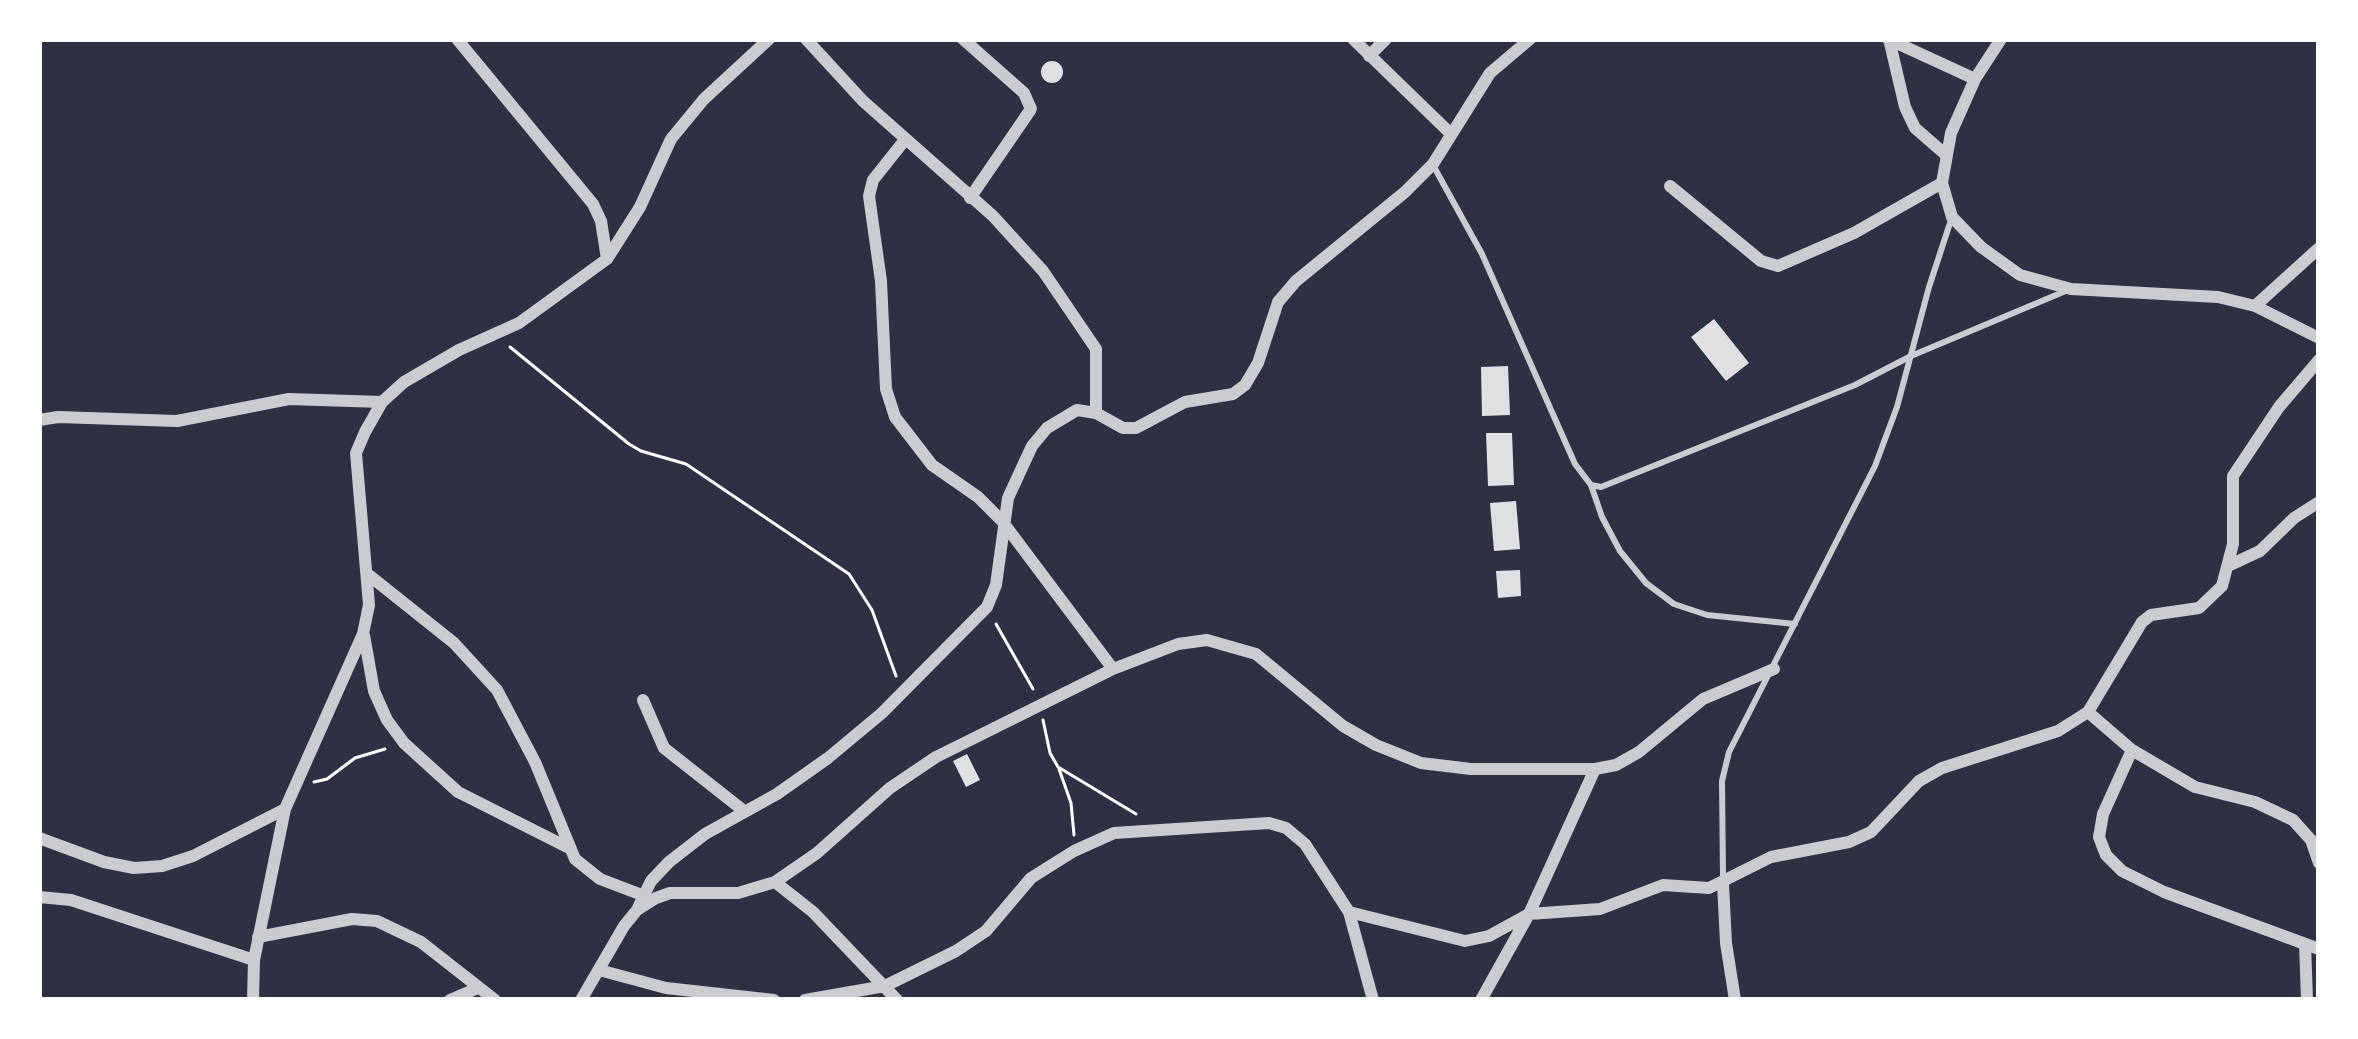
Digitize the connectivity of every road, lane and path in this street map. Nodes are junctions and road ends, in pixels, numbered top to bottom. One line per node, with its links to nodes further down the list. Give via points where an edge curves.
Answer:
1 (457, 39): 21 (street, via 581,187 601,221)
2 (769, 39): 21 (street, via 671,139)
3 (806, 39): 13 (street)
4 (964, 39): 18 (street, via 1024,93 1030,109)
5 (1354, 39): 10 (street)
6 (1386, 39): 10 (street)
7 (1530, 39): 12 (street, via 1490,73)
8 (1888, 39): 11 (street); 14 (street, via 1915,128)
9 (2001, 39): 11 (street)
10 (1370, 56): 12 (street)
11 (1975, 79): 14 (street)
12 (1450, 133): 15 (street)
13 (904, 141): 18 (street); 33 (street, via 869,196 886,389 912,444)
14 (1945, 154): 16 (street)
15 (1433, 164): 29 (street, via 1296,281 1266,327 1258,363 1233,394 1186,402 1136,428); 31 (lane)
16 (1942, 183): 17 (street, via 1778,266 1761,261); 19 (street)
17 (1670, 185)
18 (970, 198): 29 (street, via 1017,241 1087,332 1096,349)
19 (1952, 217): 22 (street, via 2020,274); 26 (lane)
20 (2319, 248): 23 (street)
21 (607, 259): 24 (street)
22 (2071, 289): 23 (street); 26 (lane)
23 (2255, 305): 25 (street)
24 (494, 335): 28 (street, via 433,363); 41 (path, via 629,444 686,464 849,574 872,610)
25 (2319, 338)
26 (1911, 356): 31 (lane, via 1619,482); 37 (lane, via 1875,466)
27 (2319, 359): 34 (street, via 2233,476)
28 (382, 402): 30 (street, via 289,400 177,421); 35 (street, via 356,453)
29 (1096, 413): 33 (street, via 1077,410 1047,428 1017,476)
30 (39, 420)
31 (1591, 485): 37 (lane, via 1620,551 1674,604)
32 (2319, 502): 34 (street)
33 (1003, 521): 36 (street); 39 (street)
34 (2230, 565): 44 (street, via 2199,608 2142,622)
35 (370, 576): 38 (street); 54 (street, via 454,643 496,690)
36 (986, 607): 41 (street); 43 (path)
37 (1795, 624): 40 (lane)
38 (363, 634): 45 (street, via 374,691); 49 (street)
39 (1113, 669): 43 (street); 48 (street, via 1207,640 1256,654 1343,726 1421,763)
40 (1774, 669): 48 (street, via 1703,699 1639,752); 58 (lane, via 1722,781)
41 (902, 693): 51 (street, via 828,758)
42 (643, 700): 51 (street, via 664,748)
43 (1040, 704): 47 (path); 57 (street, via 890,788)
44 (2088, 712): 46 (street); 58 (street, via 2059,731 1942,768 1871,832 1771,857)
45 (404, 743): 49 (path); 54 (street, via 458,792)
46 (2132, 750): 56 (street, via 2195,787 2294,820); 65 (street, via 2103,814 2106,856 2164,892)
47 (1058, 767): 52 (path); 55 (path, via 1071,803)
48 (1595, 769): 63 (street)
49 (294, 787): 50 (street)
50 (285, 809): 53 (street, via 162,866 104,862); 64 (street)
51 (744, 811): 59 (street, via 669,862)
52 (1163, 828): 55 (street, via 1114,832); 62 (street, via 1286,828)
53 (39, 838)
54 (567, 847): 59 (street, via 587,871)
55 (1074, 851): 68 (street, via 1031,878 986,931)
56 (2319, 863)
57 (776, 882): 61 (street, via 738,893 670,893); 68 (street)
58 (1723, 884): 63 (street, via 1663,885 1600,909); 79 (street)
59 (642, 895): 61 (street)
60 (39, 897): 66 (street)
61 (637, 910): 67 (street)
62 (1348, 912): 63 (street, via 1465,941); 77 (street)
63 (1529, 914): 78 (street)
64 (258, 937): 66 (street); 69 (street, via 377,921 421,942)
65 (2312, 946): 80 (street)
66 (254, 959): 70 (street)
67 (599, 970): 73 (street); 74 (street, via 666,988)
68 (885, 986): 75 (street); 76 (street)
69 (478, 988): 71 (street); 72 (street)
70 (253, 1000)
71 (450, 1000)
72 (495, 1000)
73 (581, 1000)
74 (774, 1000)
75 (805, 1000)
76 (896, 1000)
77 (1373, 1000)
78 (1481, 1000)
79 (1736, 1000)
80 (2307, 1000)

